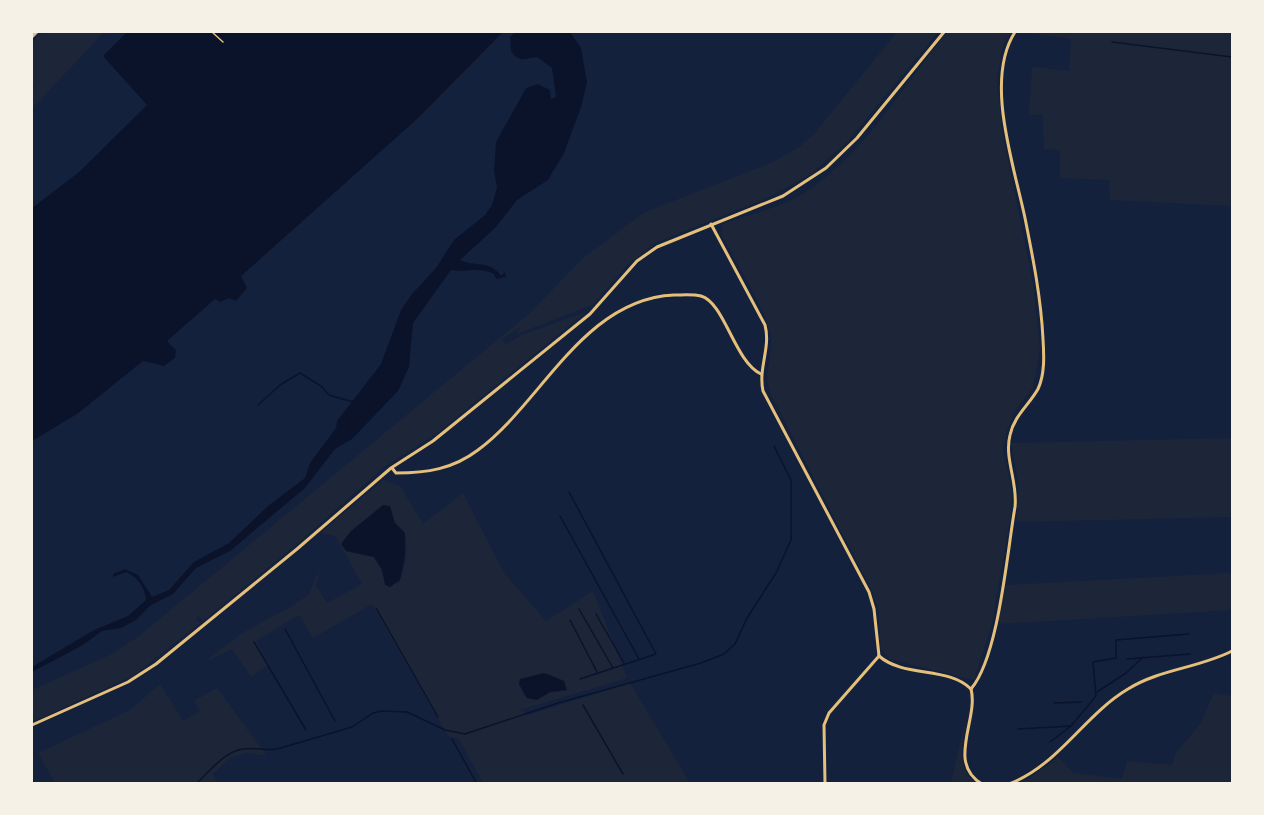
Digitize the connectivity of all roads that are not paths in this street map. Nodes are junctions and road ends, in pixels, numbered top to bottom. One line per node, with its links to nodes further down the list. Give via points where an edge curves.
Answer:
1 (36, 32): 4 (street)
2 (944, 32): 5 (street, via 857,138 826,168 783,196)
3 (1015, 32): 10 (street, via 1004,58 1002,90 1006,129 1037,283 1043,356 1038,389 1010,432 1008,447 1017,494 993,635)
4 (32, 36)
5 (711, 224): 6 (street, via 765,325 768,342); 7 (street, via 657,247 637,261 590,314 433,441)
6 (761, 374): 7 (street, via 749,367 708,300 698,295 649,298 621,311 573,349 489,441 468,457 429,472 396,473); 9 (street, via 766,399 869,592)
7 (391, 468): 11 (street, via 156,664 128,682)
8 (1233, 651): 14 (street, via 1128,689 1104,706 1036,771)
9 (879, 656): 10 (street, via 894,665 959,681); 12 (street, via 826,719 822,735)
10 (971, 689): 13 (street, via 965,757 973,777)
11 (32, 725)
12 (825, 783)
13 (982, 783)
14 (1009, 783)

